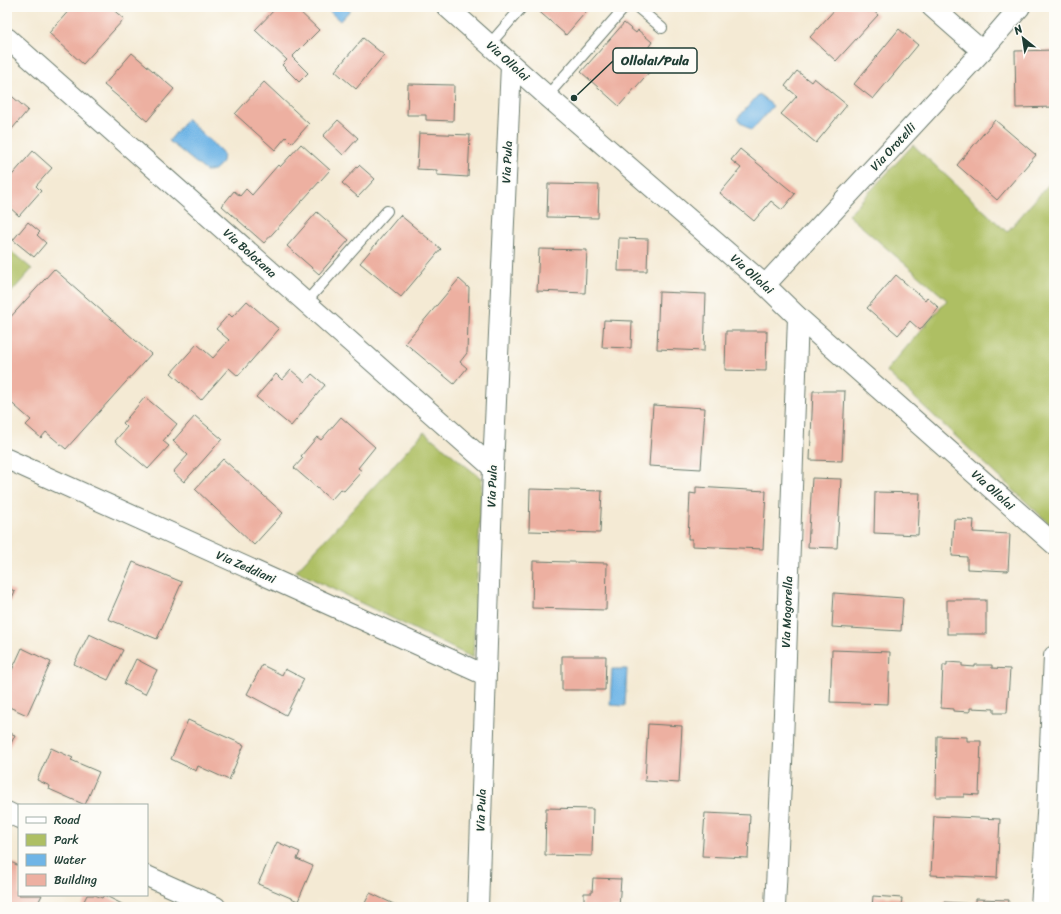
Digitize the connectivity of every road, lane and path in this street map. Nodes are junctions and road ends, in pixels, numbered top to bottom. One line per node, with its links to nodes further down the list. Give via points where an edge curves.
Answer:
1 (447, 7): 9 (street, Via Ollolai)
2 (522, 7): 9 (lane)
3 (625, 7): 12 (lane)
4 (636, 7): 7 (lane)
5 (932, 7): 10 (street)
6 (1020, 7): 10 (street, Via Orotelli)
7 (662, 28)
8 (7, 38): 15 (street, Via Bolotana)
9 (489, 45): 11 (street, Via Ollolai)
10 (982, 51): 14 (street, Via Orotelli)
11 (512, 65): 12 (street, Via Ollolai); 18 (street, Via Pula)
12 (547, 96): 14 (street, Via Ollolai)
13 (387, 211): 15 (lane)
14 (765, 285): 16 (street, Via Ollolai)
15 (306, 302): 18 (street, Via Bolotana)
16 (798, 317): 19 (street, Via Ollolai); 27 (street, Via Mogorella)
17 (7, 459): 21 (street, Via Zeddiani)
18 (493, 468): 21 (street, Via Pula)
19 (1054, 544)
20 (1054, 656): 28 (street)
21 (485, 675): 26 (street, Via Pula)
22 (7, 812): 23 (street)
23 (18, 818)
24 (148, 876): 25 (street)
25 (216, 907)
26 (478, 907)
27 (775, 907)
28 (1041, 907)

